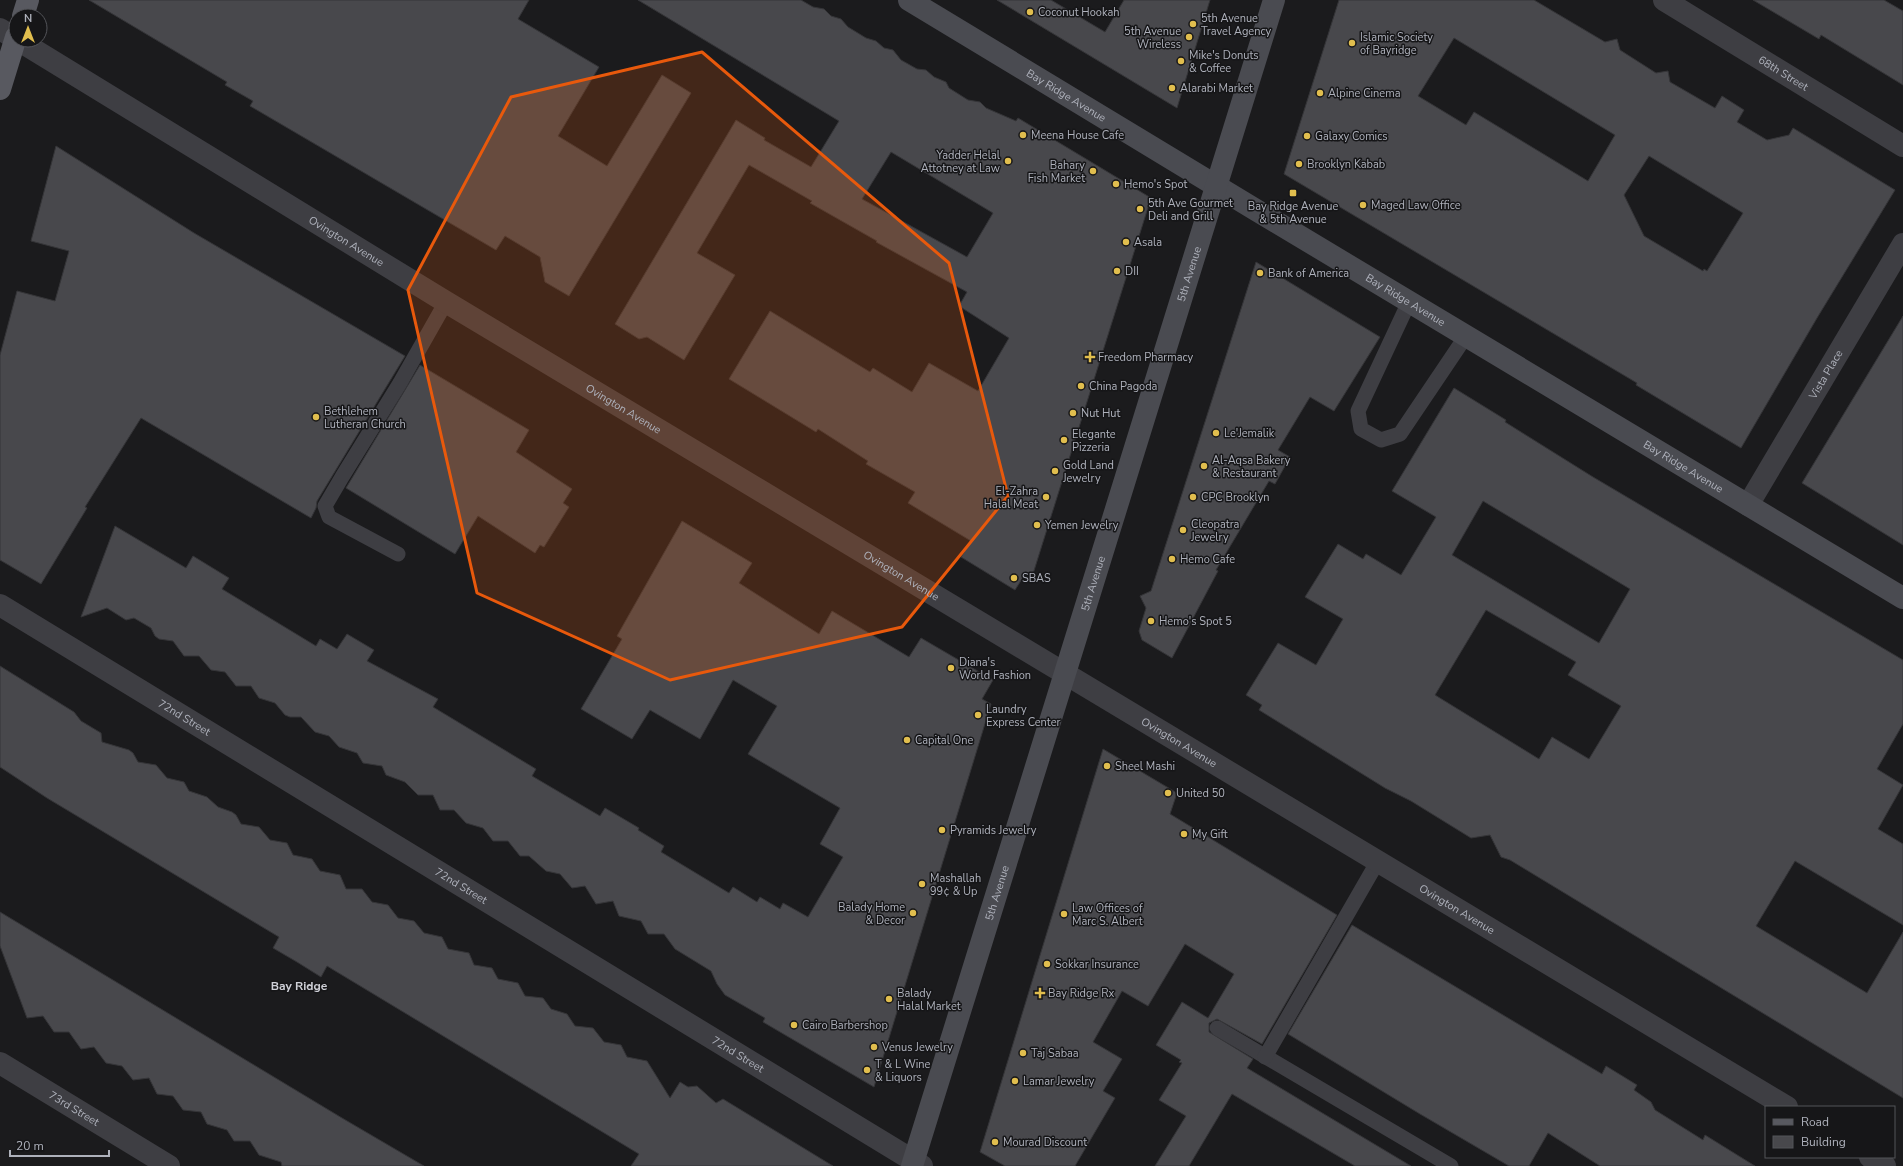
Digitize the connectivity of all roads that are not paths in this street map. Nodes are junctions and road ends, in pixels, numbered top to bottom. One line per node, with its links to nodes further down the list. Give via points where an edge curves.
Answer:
1 (909, 0): 8 (street, Bay Ridge Avenue)
2 (1274, 0): 8 (street, 5th Avenue)
3 (1664, 0): 7 (street, 68th Street)
4 (13, 48): 6 (main road)
5 (31, 48): 10 (street, Ovington Avenue)
6 (0, 89)
7 (1903, 146)
8 (1216, 185): 11 (street, Bay Ridge Avenue); 17 (street, 5th Avenue)
9 (1903, 244): 13 (street, Vista Place)
10 (446, 302): 14 (lane, via 325,506 329,517); 17 (street, Ovington Avenue)
11 (1409, 302): 12 (street, Bay Ridge Avenue); 12 (lane, via 1358,411 1360,429 1381,440 1400,434)
12 (1466, 336): 13 (street, Bay Ridge Avenue)
13 (1748, 505): 15 (street, Bay Ridge Avenue)
14 (398, 554)
15 (1903, 598)
16 (0, 605): 24 (street, 72nd Street)
17 (1064, 673): 18 (street, Ovington Avenue); 24 (street, 5th Avenue)
18 (1378, 861): 20 (lane); 22 (street, Ovington Avenue)
19 (1217, 1028): 20 (lane)
20 (1265, 1057): 26 (lane)
21 (0, 1063): 25 (street, 73rd Street)
22 (1785, 1106)
23 (1872, 1158): 27 (street)
24 (916, 1164)
25 (169, 1166)
26 (1451, 1166)
27 (1885, 1166)

